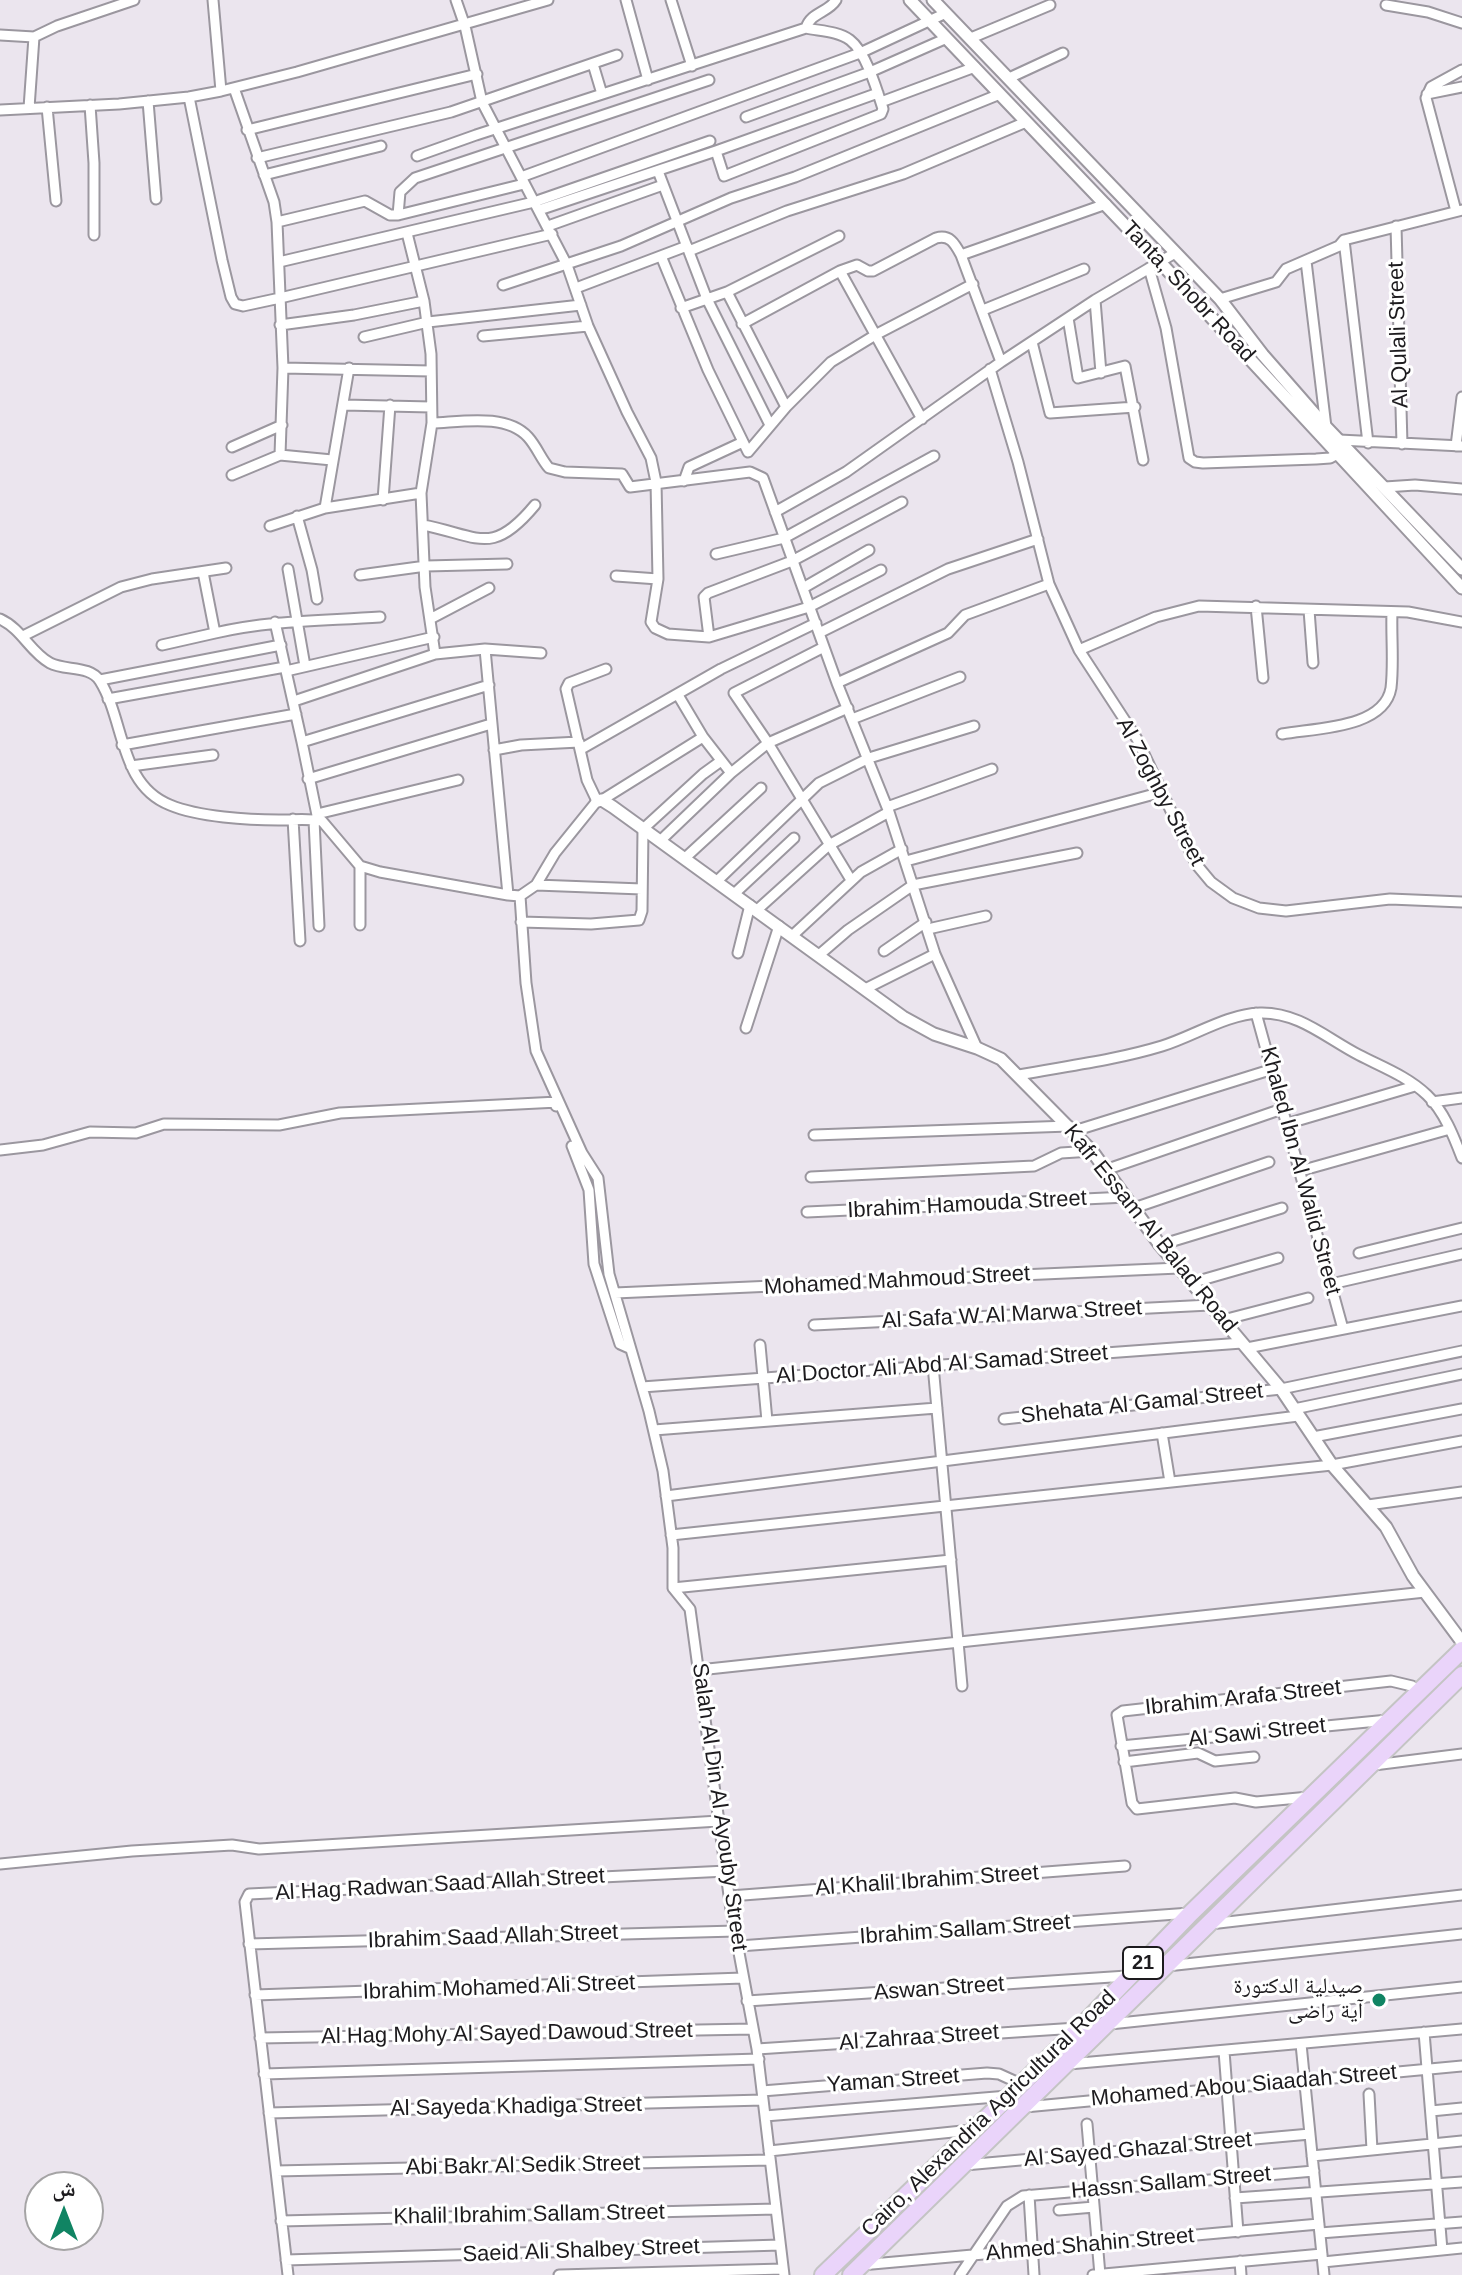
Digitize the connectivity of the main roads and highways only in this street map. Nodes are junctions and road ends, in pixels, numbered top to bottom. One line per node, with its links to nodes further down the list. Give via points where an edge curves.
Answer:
1 (1462, 1650): 4 (highway, Cairo, Alexandria Agricultural Road / 21)
2 (1462, 1675): 3 (highway, Cairo, Alexandria Agricultural Road / 21)
3 (856, 2270)
4 (823, 2275)

